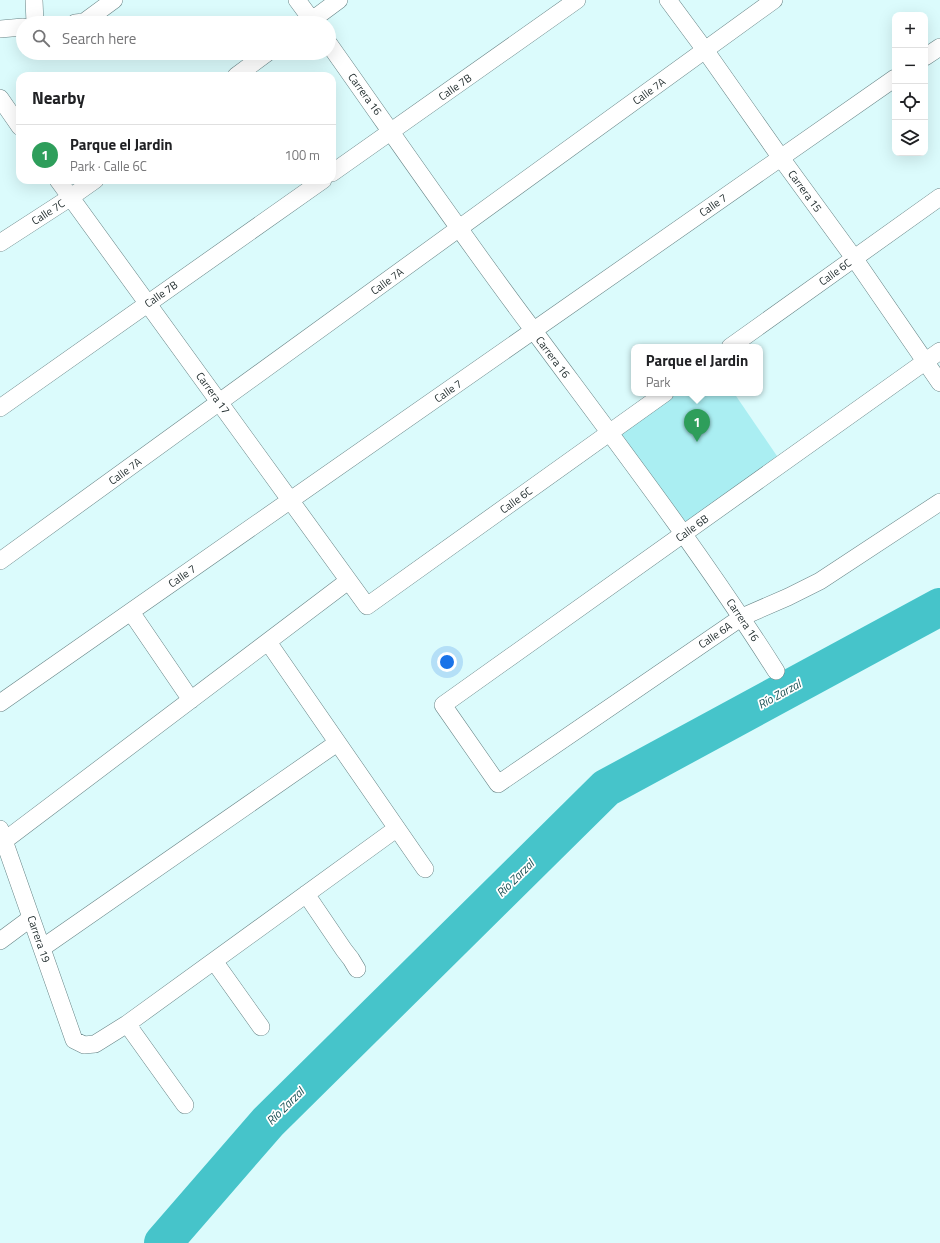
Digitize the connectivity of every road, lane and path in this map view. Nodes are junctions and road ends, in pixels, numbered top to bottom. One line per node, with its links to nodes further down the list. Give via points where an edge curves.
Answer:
1 (34, 0): 8 (street)
2 (114, 0): 9 (street)
3 (297, 0): 10 (street)
4 (339, 0): 11 (street)
5 (577, 0): 23 (street, Calle 7B)
6 (668, 0): 15 (street, Carrera 15)
7 (774, 0): 15 (street, Calle 7A)
8 (35, 16)
9 (90, 16)
10 (307, 16)
11 (319, 16)
12 (16, 28): 13 (street)
13 (0, 29)
14 (940, 46): 17 (street)
15 (705, 50): 24 (street, Carrera 15); 31 (street, Calle 7A)
16 (336, 54): 23 (street, Carrera 16)
17 (928, 55)
18 (258, 60): 19 (street)
19 (241, 72)
20 (892, 80): 24 (street, Calle 7)
21 (0, 100): 22 (street)
22 (16, 122)
23 (392, 131): 25 (street, Calle 7B); 31 (street, Carrera 16)
24 (781, 158): 33 (street, Carrera 15); 35 (street, Calle 7)
25 (336, 170)
26 (61, 184): 29 (street, Carrera 17)
27 (89, 184): 29 (street, Calle 7C)
28 (317, 184): 34 (street, Calle 7B)
29 (71, 197): 32 (street, Calle 7C); 34 (street, Carrera 17)
30 (940, 197): 33 (street, Calle 6C)
31 (459, 229): 35 (street, Carrera 16); 41 (street, Calle 7A)
32 (0, 243)
33 (854, 258): 36 (street, Calle 6C); 38 (street, Carrera 15)
34 (148, 304): 41 (street, Carrera 17); 42 (street, Calle 7B)
35 (533, 331): 43 (street, Carrera 16); 44 (street, Calle 7)
36 (734, 344)
37 (940, 351): 38 (street, Calle 6B)
38 (924, 362): 39 (street, Carrera 15); 46 (street, Calle 6B)
39 (940, 383)
40 (661, 396): 43 (street, Calle 6C)
41 (220, 403): 44 (street, Carrera 17); 47 (street, Calle 7A)
42 (0, 408)
43 (610, 432): 46 (street, Carrera 16); 49 (street, Calle 6C)
44 (290, 501): 48 (street, Carrera 17); 50 (street, Calle 7)
45 (940, 502): 51 (street, Calle 6A, via 820,581)
46 (683, 535): 51 (street, Carrera 16); 57 (street, Calle 6B, via 443,705)
47 (0, 561)
48 (348, 581): 49 (street, Carrera 17); 52 (street)
49 (367, 606)
50 (131, 612): 54 (street); 55 (street, Calle 7)
51 (742, 617): 53 (street, Carrera 16); 57 (street, Calle 6A)
52 (268, 642): 54 (street); 56 (street)
53 (776, 671)
54 (191, 700): 59 (street)
55 (0, 703)
56 (337, 743): 58 (street); 64 (street)
57 (498, 784)
58 (396, 829): 60 (street); 61 (street)
59 (2, 835): 62 (street, Carrera 19)
60 (425, 869)
61 (306, 894): 65 (street); 66 (street)
62 (31, 918): 63 (street); 64 (street, Carrera 19)
63 (0, 941)
64 (42, 948): 67 (street, Carrera 19, via 74,1040 84,1045 95,1044)
65 (214, 961): 67 (street); 68 (street)
66 (356, 969)
67 (127, 1024): 69 (street)
68 (261, 1027)
69 (185, 1105)

